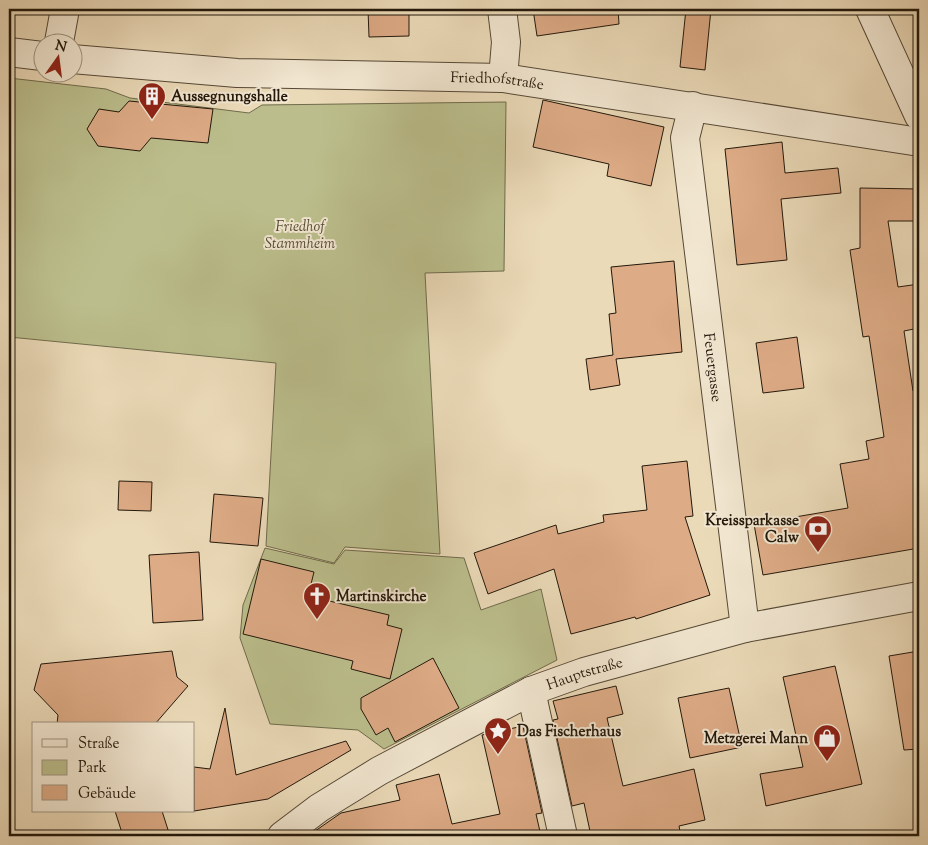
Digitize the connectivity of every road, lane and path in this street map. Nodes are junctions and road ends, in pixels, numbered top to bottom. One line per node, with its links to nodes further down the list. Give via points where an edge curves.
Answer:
1 (65, 9): 4 (street)
2 (502, 9): 8 (street, via 506,42)
3 (870, 9): 10 (street)
4 (61, 32)
5 (9, 52): 6 (street)
6 (32, 55)
7 (82, 60): 8 (street, Friedhofstraße, via 237,73)
8 (503, 78): 9 (street, Friedhofstraße)
9 (693, 106): 11 (street, Friedhofstraße, via 913,142); 13 (street, Feuergasse, via 685,138)
10 (919, 116)
11 (919, 140)
12 (919, 596): 13 (street, Hauptstraße)
13 (746, 628): 14 (street, Hauptstraße, via 584,672)
14 (531, 691): 15 (street, Hauptstraße, via 379,771 319,808); 16 (street)
15 (282, 836)
16 (563, 836)

